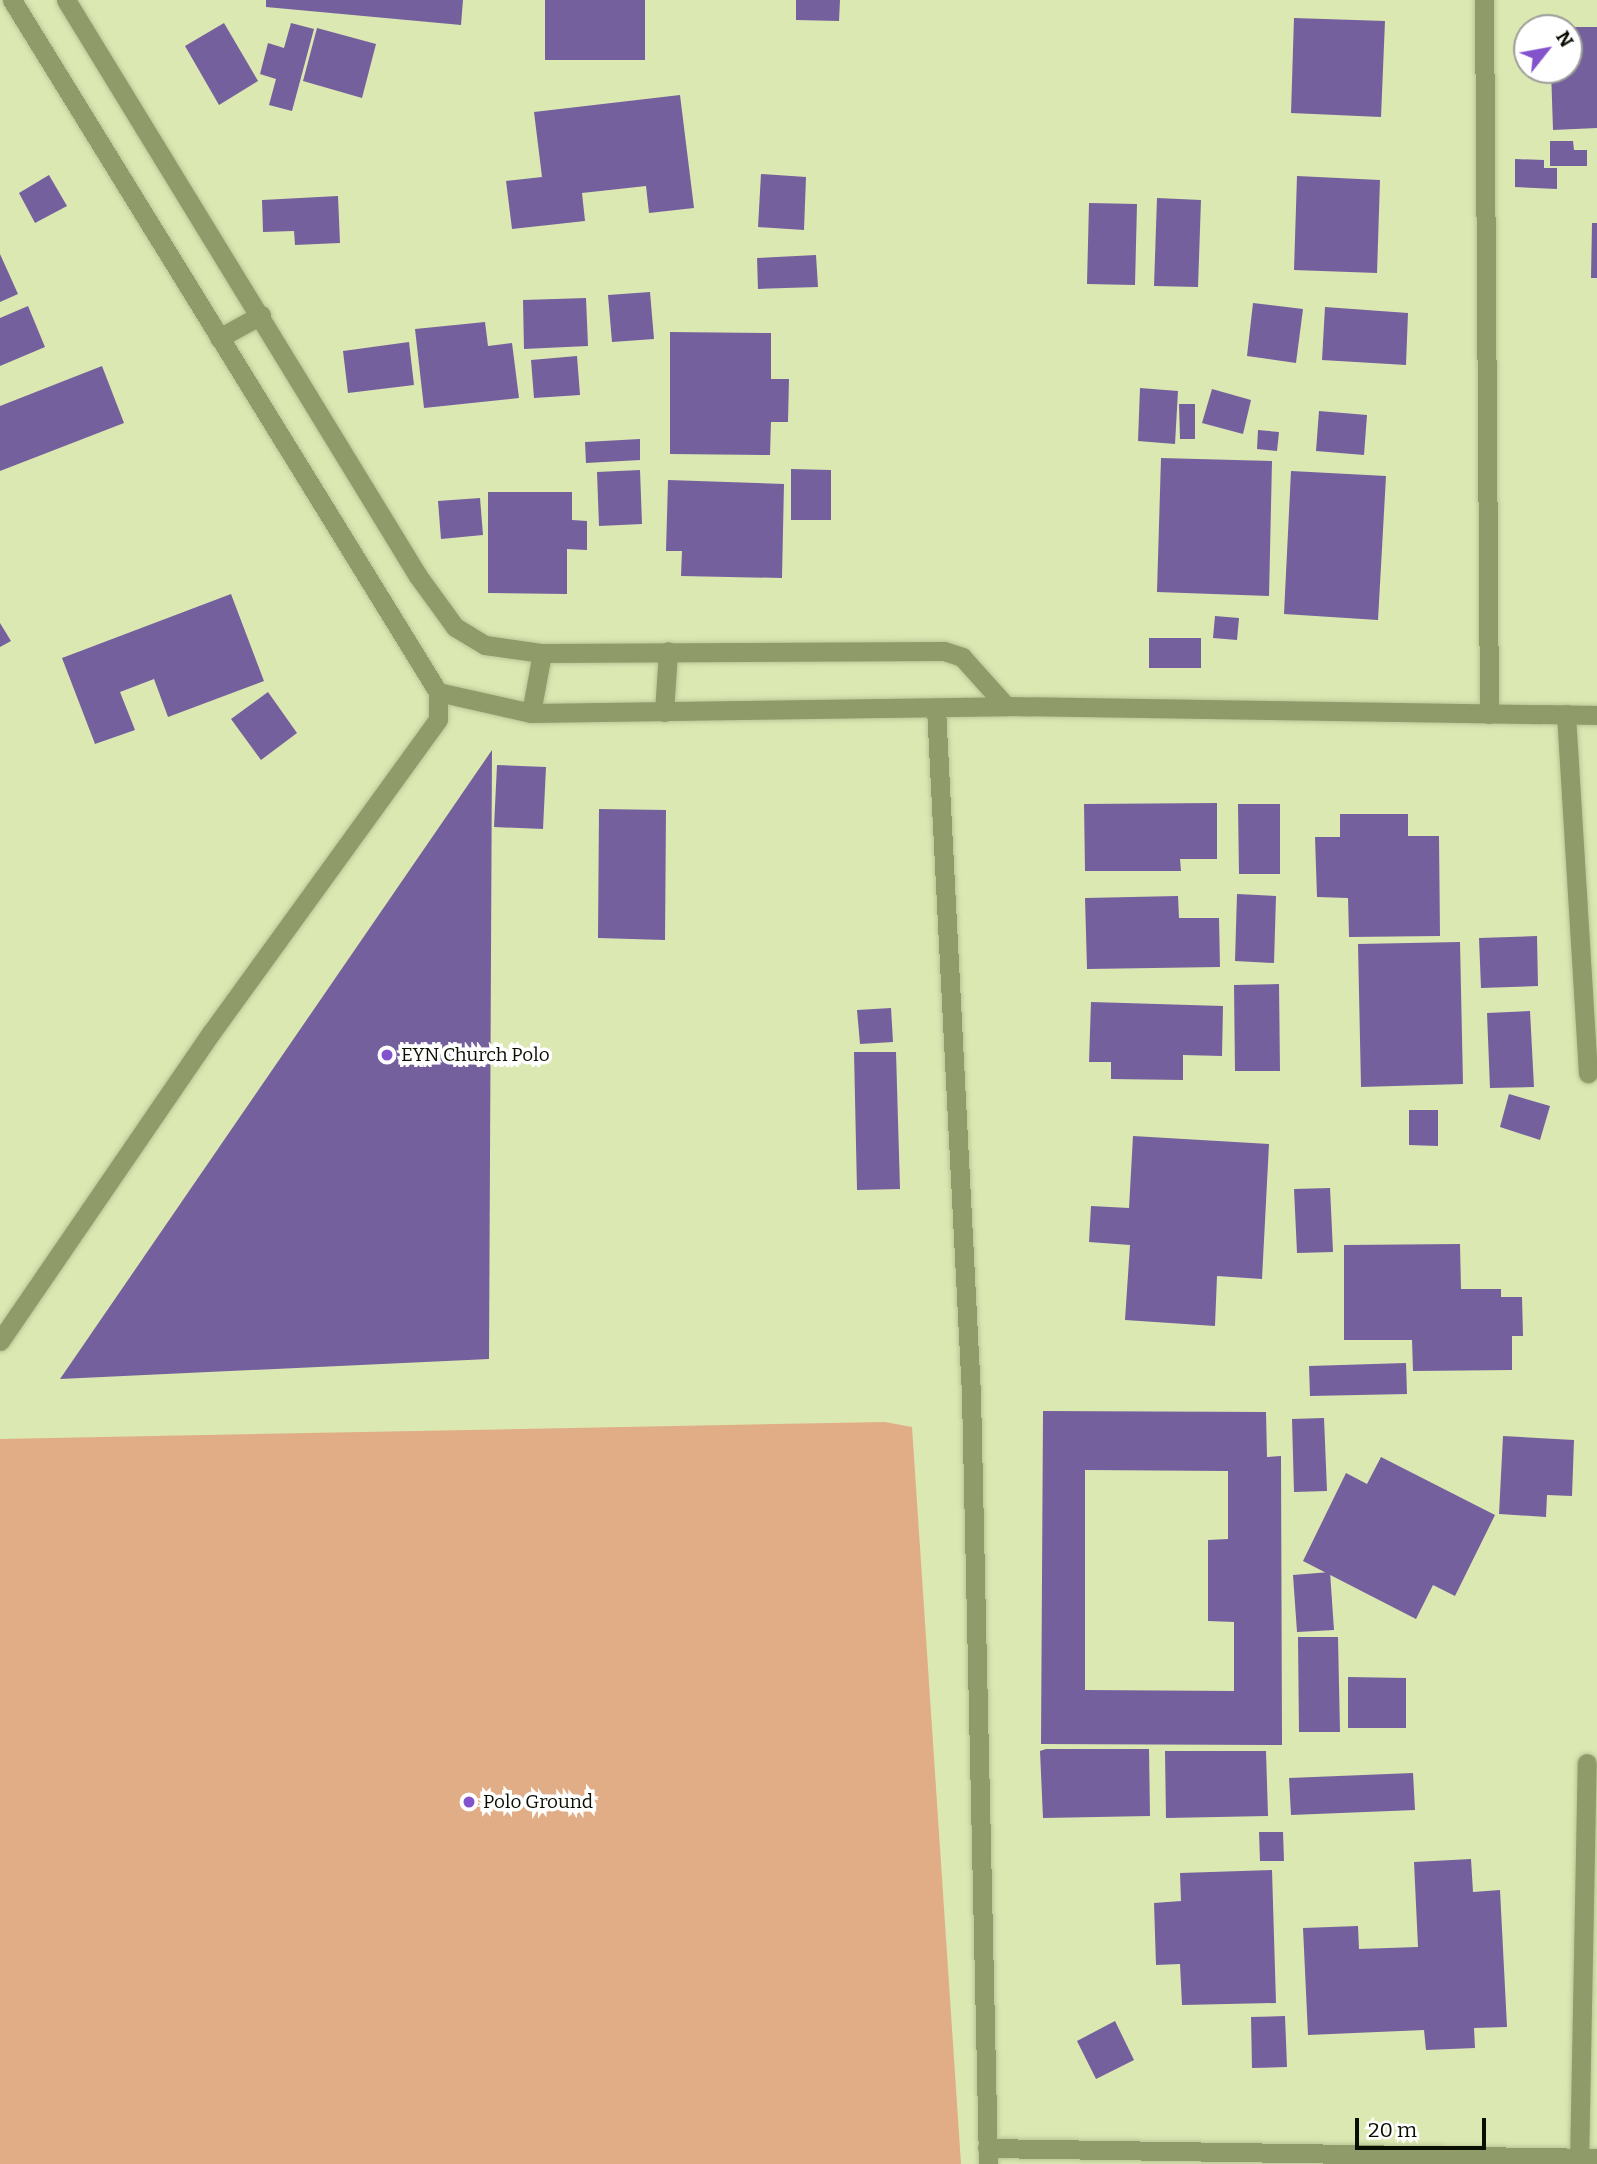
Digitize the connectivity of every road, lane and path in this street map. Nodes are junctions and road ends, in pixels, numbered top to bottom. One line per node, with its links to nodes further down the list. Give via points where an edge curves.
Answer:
1 (12, 0): 5 (street)
2 (66, 0): 4 (street)
3 (1484, 0): 13 (street)
4 (261, 315): 5 (street); 7 (street, via 418,576 455,627 485,645)
5 (219, 338): 8 (street)
6 (668, 650): 7 (street); 9 (street, via 944,651 962,657); 11 (street)
7 (542, 653): 12 (street)
8 (438, 692): 12 (street); 17 (street, via 438,719 211,1034)
9 (1006, 706): 10 (street); 13 (street)
10 (936, 709): 11 (street); 19 (street, via 971,1395)
11 (664, 712): 12 (street)
12 (531, 713)
13 (1489, 714): 14 (street)
14 (1566, 714): 15 (street); 16 (street)
15 (1597, 715)
16 (1588, 1073)
17 (0, 1341)
18 (1587, 1763): 20 (street)
19 (987, 2156): 20 (street)
20 (1585, 2160)

